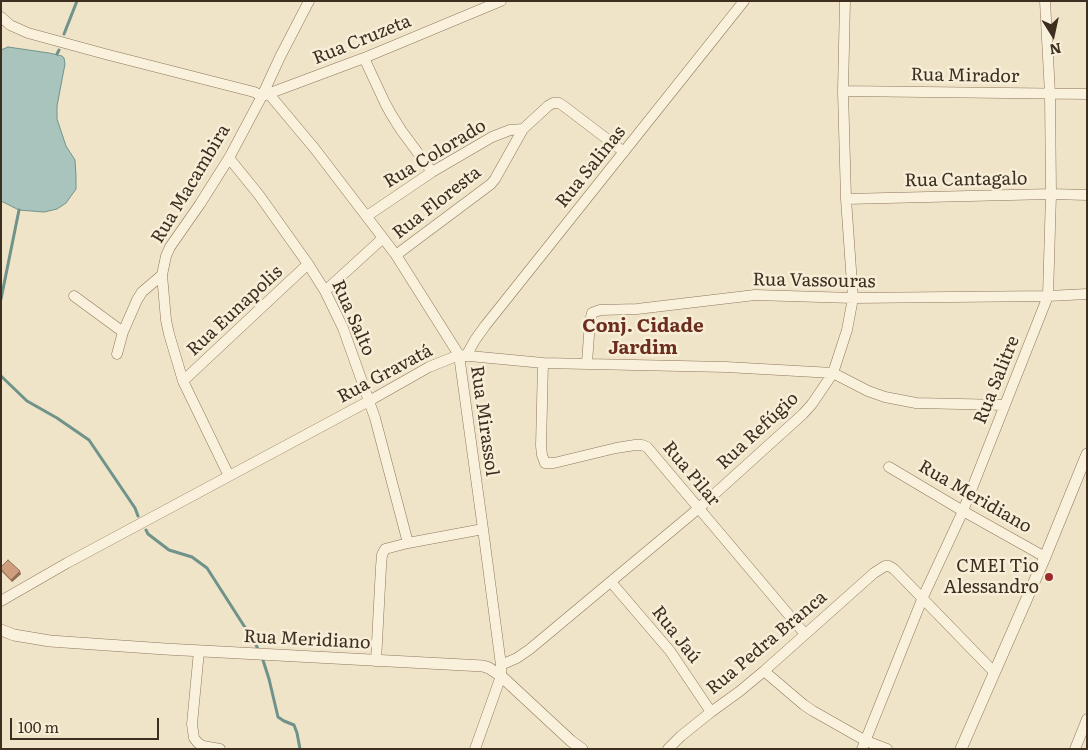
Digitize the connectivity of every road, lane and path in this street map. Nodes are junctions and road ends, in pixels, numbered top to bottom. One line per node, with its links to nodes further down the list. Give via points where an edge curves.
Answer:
1 (308, 1): 11 (street, Rua Macambira, via 280,57)
2 (501, 1): 7 (street, Rua Cruzeta)
3 (744, 1): 13 (street, Rua Salinas)
4 (845, 1): 8 (street, Rua Refúgio)
5 (1045, 1): 9 (street, Rua Salitre)
6 (1, 17): 11 (street, via 28,33)
7 (364, 58): 11 (street, Rua Cruzeta); 15 (street, Rua Floresta, via 391,114)
8 (843, 91): 9 (street, Rua Mirador); 18 (street, Rua Refúgio)
9 (1050, 94): 10 (street, Rua Mirador); 16 (street, Rua Salitre)
10 (1087, 94)
11 (266, 95): 14 (street, Rua Macambira); 19 (street, Rua Mirassol, via 315,149)
12 (523, 129): 13 (street, Rua Floresta, via 548,106 559,103); 15 (street, Rua Colorado, via 503,132); 21 (street, Rua Floresta, via 491,184)
13 (624, 152): 31 (street, Rua Salinas)
14 (229, 158): 22 (street, Rua Salto); 23 (street, Rua Macambira, via 173,241)
15 (432, 172): 19 (street, Rua Colorado)
16 (1051, 194): 17 (street, Rua Cantagalo); 18 (street, Rua Cantagalo); 27 (street, Rua Salitre)
17 (1087, 195)
18 (846, 199): 28 (street, Rua Refúgio)
19 (366, 216): 20 (street, Rua Mirassol)
20 (383, 238): 21 (street, Rua Mirassol); 24 (street)
21 (396, 255): 31 (street, Rua Mirassol)
22 (308, 264): 24 (street, Rua Salto); 35 (street, Rua Eunapolis)
23 (162, 275): 29 (street, via 142,292); 35 (street, Rua Macambira, via 166,320)
24 (325, 291): 36 (street, Rua Salto, via 343,328)
25 (1087, 294): 27 (street, Rua Vassouras)
26 (74, 296): 29 (street)
27 (1048, 296): 28 (street, Rua Vassouras); 37 (street, Rua Salitre)
28 (853, 298): 33 (street, Rua Vassouras, via 755,295 596,311 590,320); 34 (street, Rua Refúgio, via 847,330)
29 (123, 332): 30 (street)
30 (117, 354)
31 (462, 356): 32 (street, Rua Gravatá); 36 (street, Rua Gravatá, via 429,367); 43 (street, Rua Mirassol)
32 (543, 363): 33 (street, Rua Gravatá); 41 (street, Rua Pilar, via 541,446 545,463 642,445)
33 (587, 363): 34 (street, Rua Gravatá)
34 (833, 372): 37 (street, Rua Gravatá, via 868,391 916,403); 41 (street, Rua Refúgio, via 804,414)
35 (184, 381): 40 (street, Rua Macambira)
36 (369, 401): 40 (street, Rua Gravatá); 44 (street, Rua Salto)
37 (1004, 405): 42 (street, Rua Salitre)
38 (1087, 454): 45 (street)
39 (888, 467): 42 (street, Rua Meridiano)
40 (229, 476): 48 (street, Rua Gravatá)
41 (699, 508): 46 (street, Rua Refúgio); 50 (street, Rua Pilar)
42 (963, 511): 45 (street, Rua Meridiano); 47 (street, Rua Salitre)
43 (483, 529): 44 (street); 53 (street, Rua Mirassol)
44 (408, 543): 52 (street, via 385,549 382,555)
45 (1045, 557): 55 (street)
46 (612, 582): 53 (street, Rua Refúgio); 56 (street, Rua Jaú, via 670,651)
47 (923, 597): 50 (street, Rua Pedra Branca, via 894,569 885,566); 55 (street); 59 (street, Rua Salitre)
48 (1, 601)
49 (1, 630): 51 (street, Rua Meridiano, via 50,641)
50 (805, 634): 54 (street, Rua Pedra Branca)
51 (199, 651): 52 (street, Rua Meridiano); 60 (street, via 192,724 194,738 198,744)
52 (376, 661): 53 (street, Rua Meridiano, via 474,665)
53 (501, 671): 58 (street, Rua Meridiano); 61 (street, Rua Mirassol)
54 (764, 671): 56 (street, Rua Pedra Branca); 59 (street, via 804,705)
55 (994, 672): 65 (street)
56 (711, 712): 63 (street, Rua Pedra Branca)
57 (1087, 719): 66 (street)
58 (570, 745): 62 (street, Rua Meridiano)
59 (864, 745): 64 (street)
60 (220, 749)
61 (475, 749)
62 (582, 749)
63 (668, 749)
64 (887, 749)
65 (961, 749)
66 (1076, 749)

